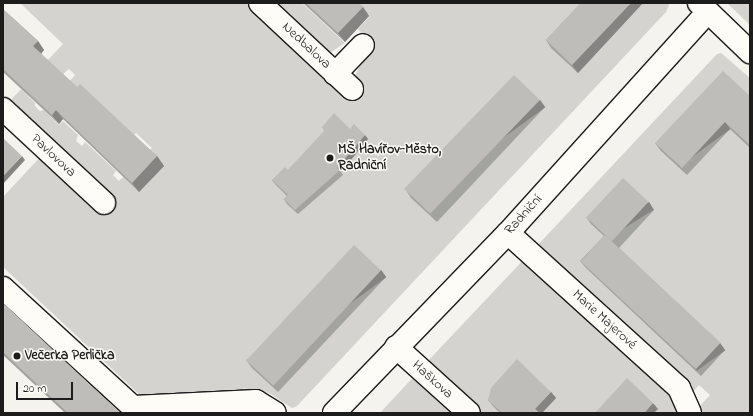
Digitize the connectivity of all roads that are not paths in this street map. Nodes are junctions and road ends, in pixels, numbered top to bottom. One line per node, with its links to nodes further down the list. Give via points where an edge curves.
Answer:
1 (260, 3): 5 (street, Nedbalova)
2 (703, 7): 4 (street); 9 (street, Radniční)
3 (364, 45): 5 (street)
4 (750, 52)
5 (335, 74): 6 (street, Nedbalova)
6 (352, 89)
7 (3, 109): 8 (street, Pavlovova)
8 (104, 203)
9 (508, 233): 11 (street, Radniční); 15 (street, Marie Majerové, via 679,388)
10 (3, 288): 12 (street, via 133,407 256,401)
11 (396, 347): 13 (street, Radniční); 14 (street, Haškova)
12 (276, 413)
13 (334, 413)
14 (469, 413)
15 (690, 413)

